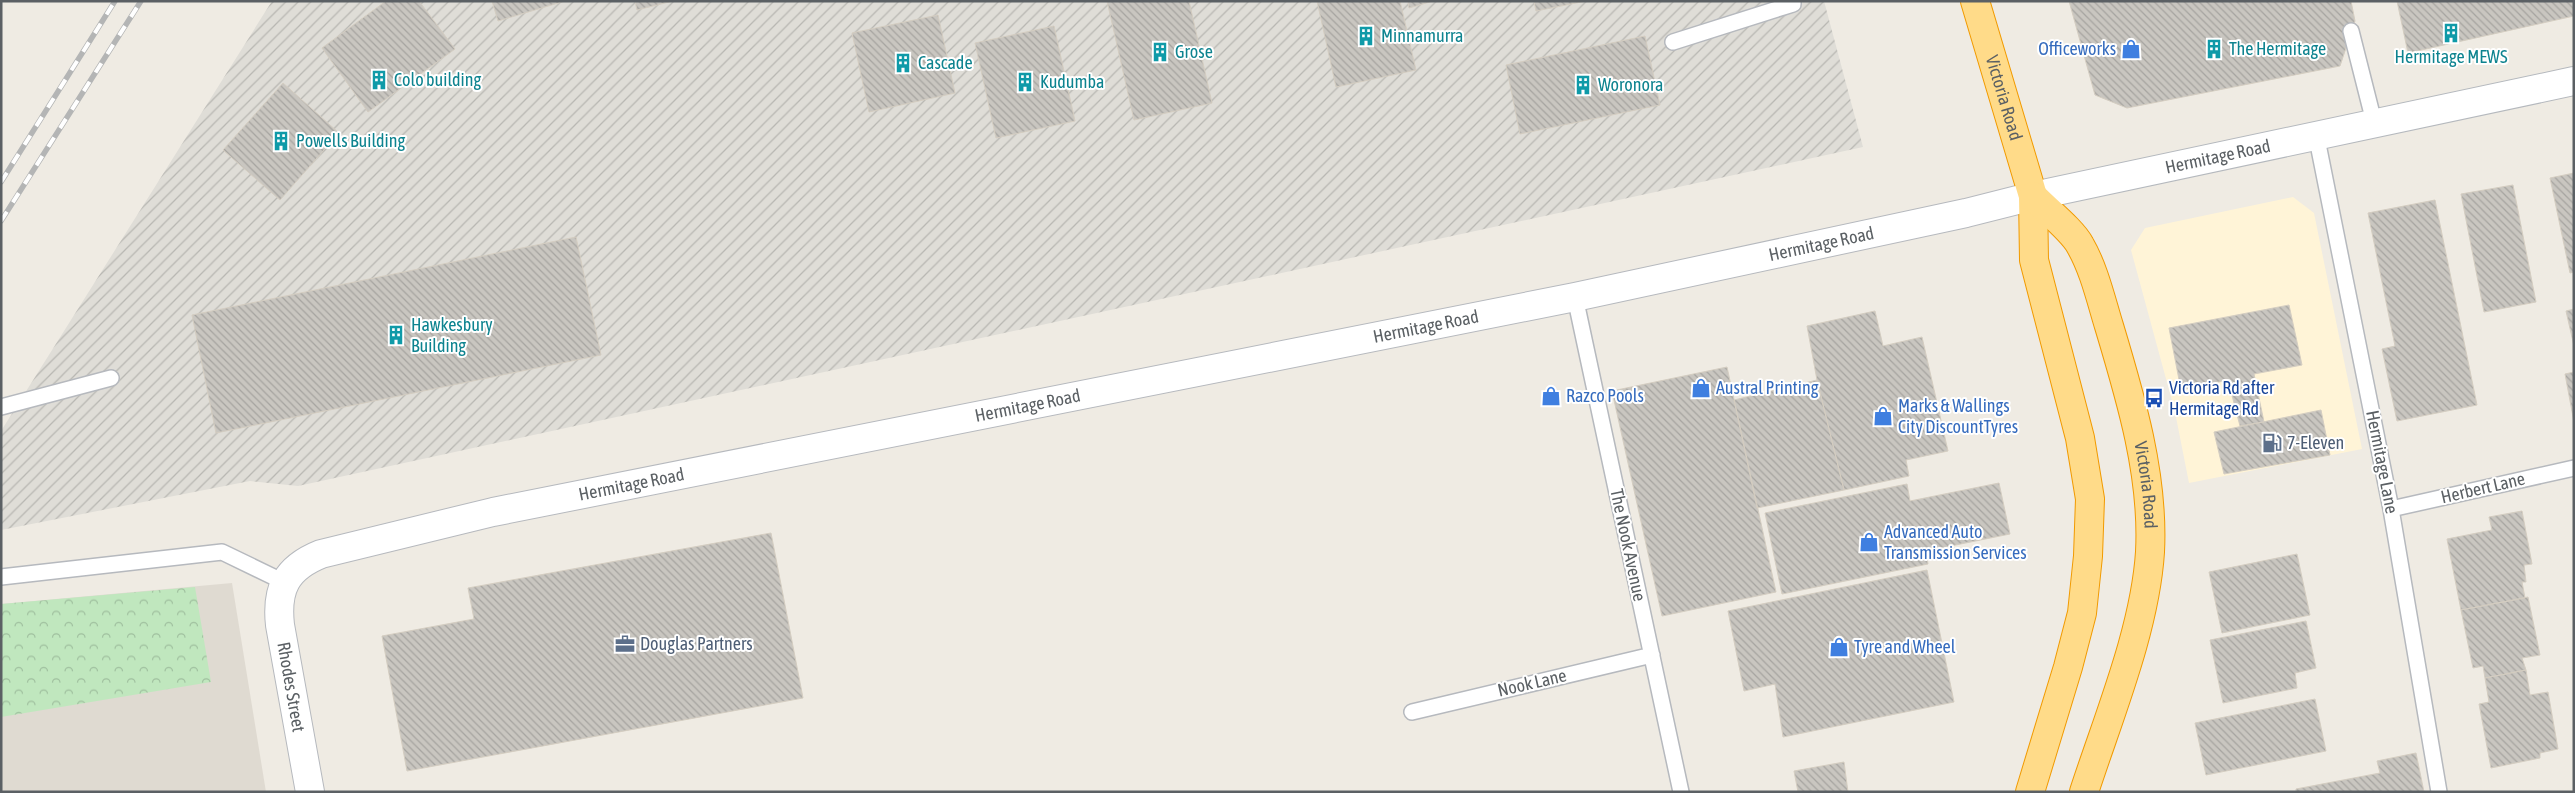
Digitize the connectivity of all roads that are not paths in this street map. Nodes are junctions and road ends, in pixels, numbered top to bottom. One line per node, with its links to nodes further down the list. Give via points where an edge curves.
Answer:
1 (1793, 1): 4 (lane, via 1793,4)
2 (1975, 1): 8 (highway, Victoria Road)
3 (2351, 31): 6 (lane)
4 (1673, 42)
5 (2574, 81): 6 (street, Hermitage Road)
6 (2374, 122): 7 (street, Hermitage Road)
7 (2316, 134): 8 (street, Hermitage Road); 13 (lane, Hermitage Lane)
8 (2033, 196): 9 (street, Hermitage Road); 20 (highway, Victoria Road, via 2034,260 2080,438 2090,499 2082,613); 21 (highway, Victoria Road, via 2080,244 2100,296 2138,434 2148,499 2150,552 2144,594 2133,640)
9 (1575, 297): 15 (street, Hermitage Road, via 493,512 321,554 301,564); 16 (lane, The Nook Avenue)
10 (111, 378): 11 (lane)
11 (1, 407)
12 (2574, 468): 13 (lane, Herbert Lane)
13 (2391, 509): 22 (lane, Hermitage Lane)
14 (1, 578): 15 (lane, via 222,552)
15 (284, 582): 18 (street, Rhodes Street, via 278,602 280,625)
16 (1652, 655): 17 (lane, Nook Lane); 19 (lane, The Nook Avenue)
17 (1412, 712)
18 (310, 792)
19 (1681, 792)
20 (2030, 792)
21 (2084, 792)
22 (2439, 792)

